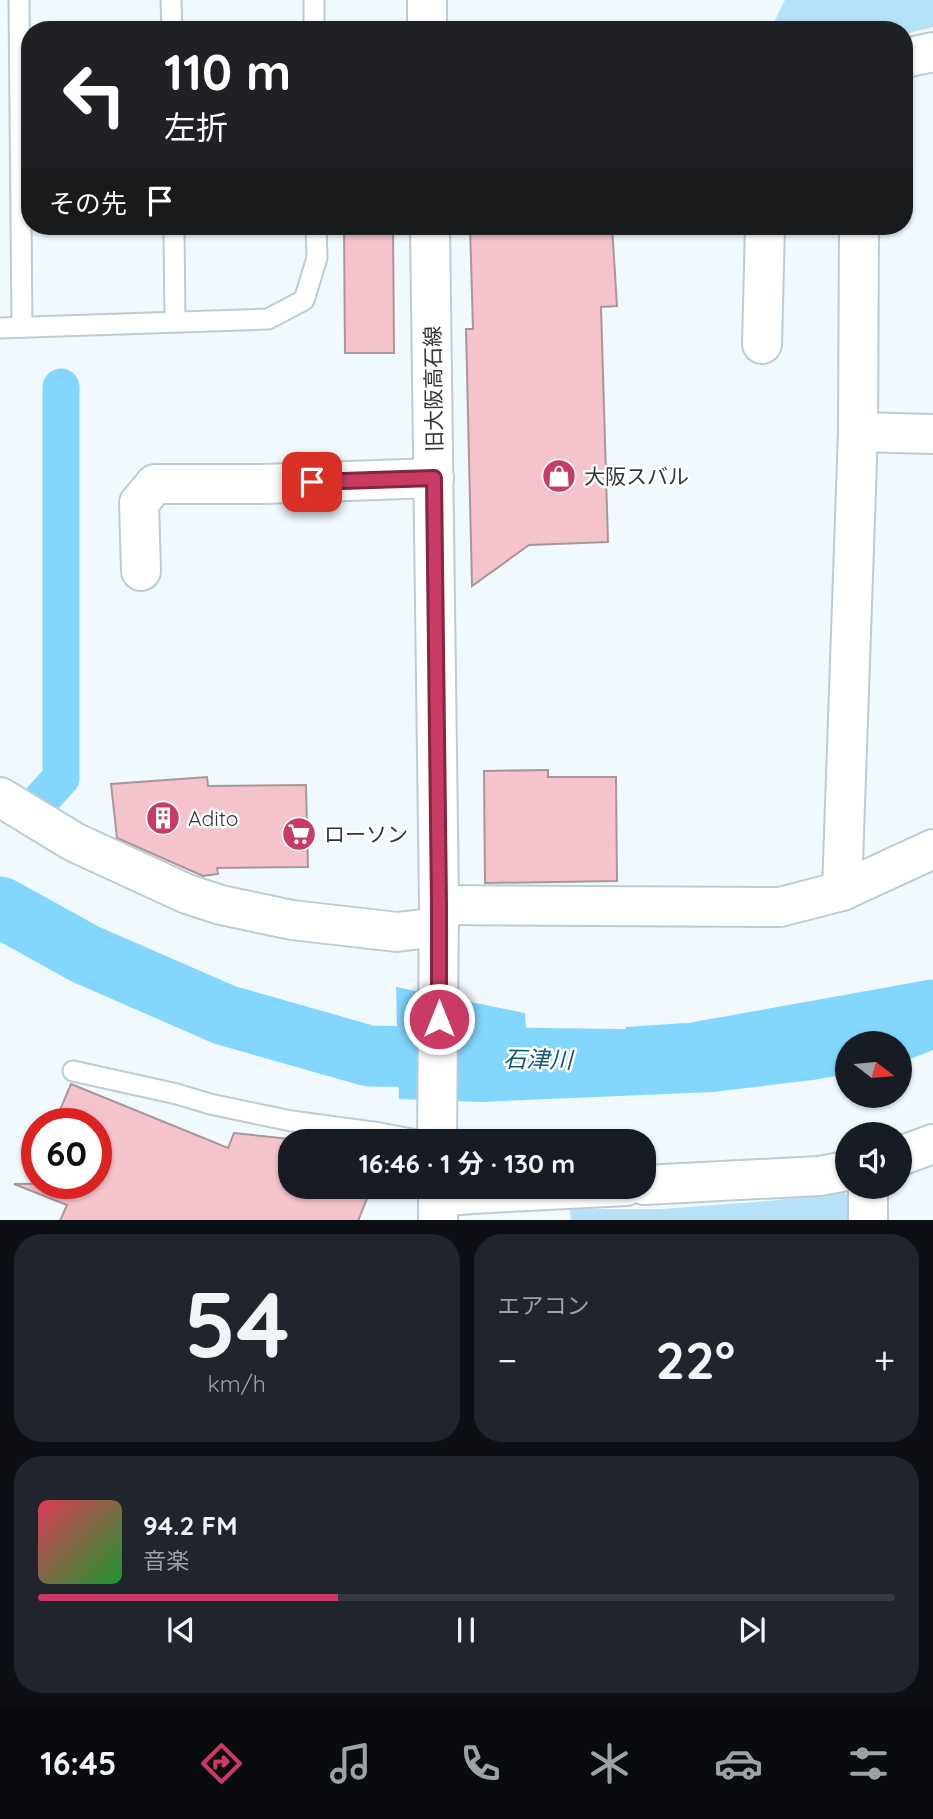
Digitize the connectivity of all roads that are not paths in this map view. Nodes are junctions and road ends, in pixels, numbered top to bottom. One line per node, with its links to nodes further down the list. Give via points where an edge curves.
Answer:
1 (19, 0): 10 (lane)
2 (171, 0): 5 (lane)
3 (314, 0): 6 (lane)
4 (427, 0): 7 (street)
5 (172, 21)
6 (314, 21)
7 (428, 21)
8 (933, 52): 9 (street)
9 (913, 56)
10 (21, 218)
11 (21, 235): 18 (lane)
12 (174, 235): 17 (lane)
13 (316, 235): 17 (lane, via 317,258 304,300 268,319)
14 (430, 235): 23 (street, 旧大阪高石線)
15 (765, 235): 20 (street)
16 (859, 235): 21 (street)
17 (175, 322): 18 (lane)
18 (22, 327): 19 (lane)
19 (0, 328)
20 (762, 344)
21 (858, 432): 22 (street); 27 (street)
22 (933, 433)
23 (434, 478): 24 (street, via 263,498 155,484 139,503); 28 (street, 旧大阪高石線)
24 (141, 571)
25 (0, 797): 28 (street, via 74,842 187,894 222,905 292,920 397,932)
26 (933, 849): 27 (street)
27 (842, 891): 28 (street, via 780,907)
28 (439, 916): 31 (street, 旧大阪高石線)
29 (73, 1071): 30 (lane, via 291,1121)
30 (350, 1129)
31 (432, 1129)
32 (933, 1144): 33 (street)
33 (912, 1152)
34 (835, 1173): 35 (street)
35 (656, 1184)
36 (868, 1199): 37 (street)
37 (868, 1220)

